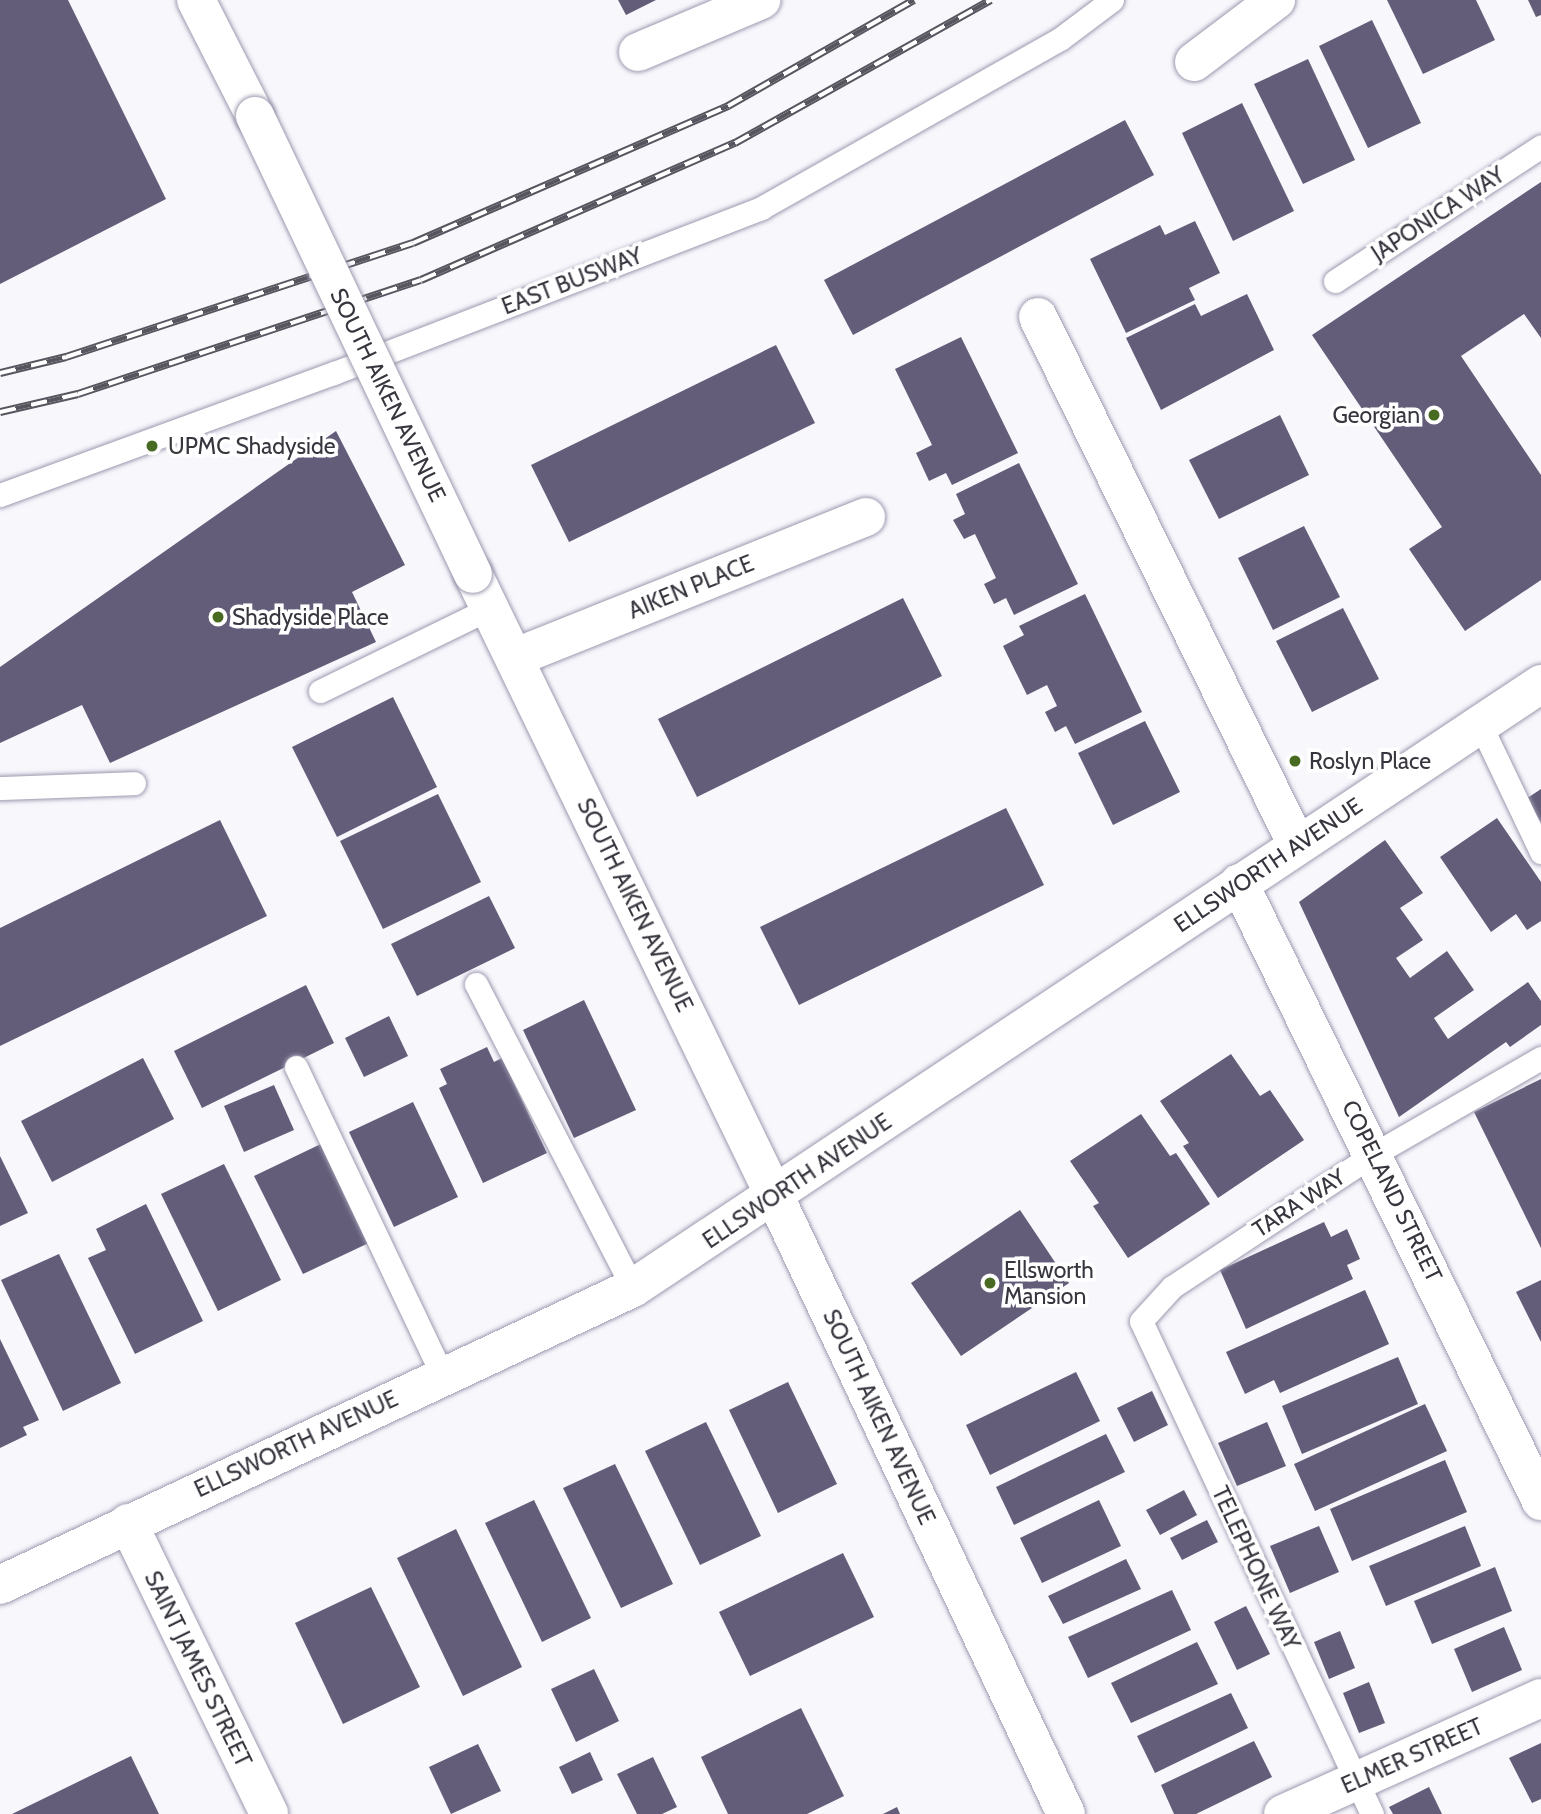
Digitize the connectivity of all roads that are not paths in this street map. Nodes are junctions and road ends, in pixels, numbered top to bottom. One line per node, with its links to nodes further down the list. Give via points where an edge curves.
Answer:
1 (195, 0): 12 (street, SOUTH AIKEN AVENUE, bridge)
2 (761, 0): 5 (street)
3 (1112, 0): 10 (lane, EAST BUSWAY, via 1060,39 761,208 334,373)
4 (1276, 0): 6 (street)
5 (638, 52)
6 (1194, 62)
7 (1541, 146): 8 (lane, JAPONICA WAY)
8 (1335, 281)
9 (1038, 317): 19 (street)
10 (0, 495)
11 (866, 517): 13 (street, AIKEN PLACE)
12 (490, 608): 13 (street, SOUTH AIKEN AVENUE); 15 (lane)
13 (516, 657): 26 (street, SOUTH AIKEN AVENUE)
14 (1541, 684): 16 (street, ELLSWORTH AVENUE)
15 (320, 691)
16 (1481, 726): 19 (street, ELLSWORTH AVENUE); 20 (lane)
17 (134, 783): 18 (lane)
18 (0, 788)
19 (1297, 845): 21 (street, ELLSWORTH AVENUE)
20 (1541, 852)
21 (1239, 884): 25 (street, COPELAND STREET); 26 (street, ELLSWORTH AVENUE)
22 (476, 984): 27 (lane)
23 (1541, 1058): 25 (lane, TARA WAY)
24 (296, 1067): 29 (lane)
25 (1374, 1154): 28 (lane, TARA WAY, via 1172,1287); 30 (street, COPELAND STREET)
26 (775, 1196): 27 (street, ELLSWORTH AVENUE); 36 (street, SOUTH AIKEN AVENUE)
27 (633, 1288): 29 (street, ELLSWORTH AVENUE, via 546,1332)
28 (1141, 1321): 34 (lane, TELEPHONE WAY)
29 (442, 1375): 31 (street, ELLSWORTH AVENUE)
30 (1541, 1501)
31 (128, 1523): 32 (street, ELLSWORTH AVENUE); 35 (street, SAINT JAMES STREET)
32 (0, 1585)
33 (1541, 1698): 34 (street, ELMER STREET)
34 (1364, 1798): 37 (street, ELMER STREET)
35 (269, 1814)
36 (1066, 1814)
37 (1283, 1814)

